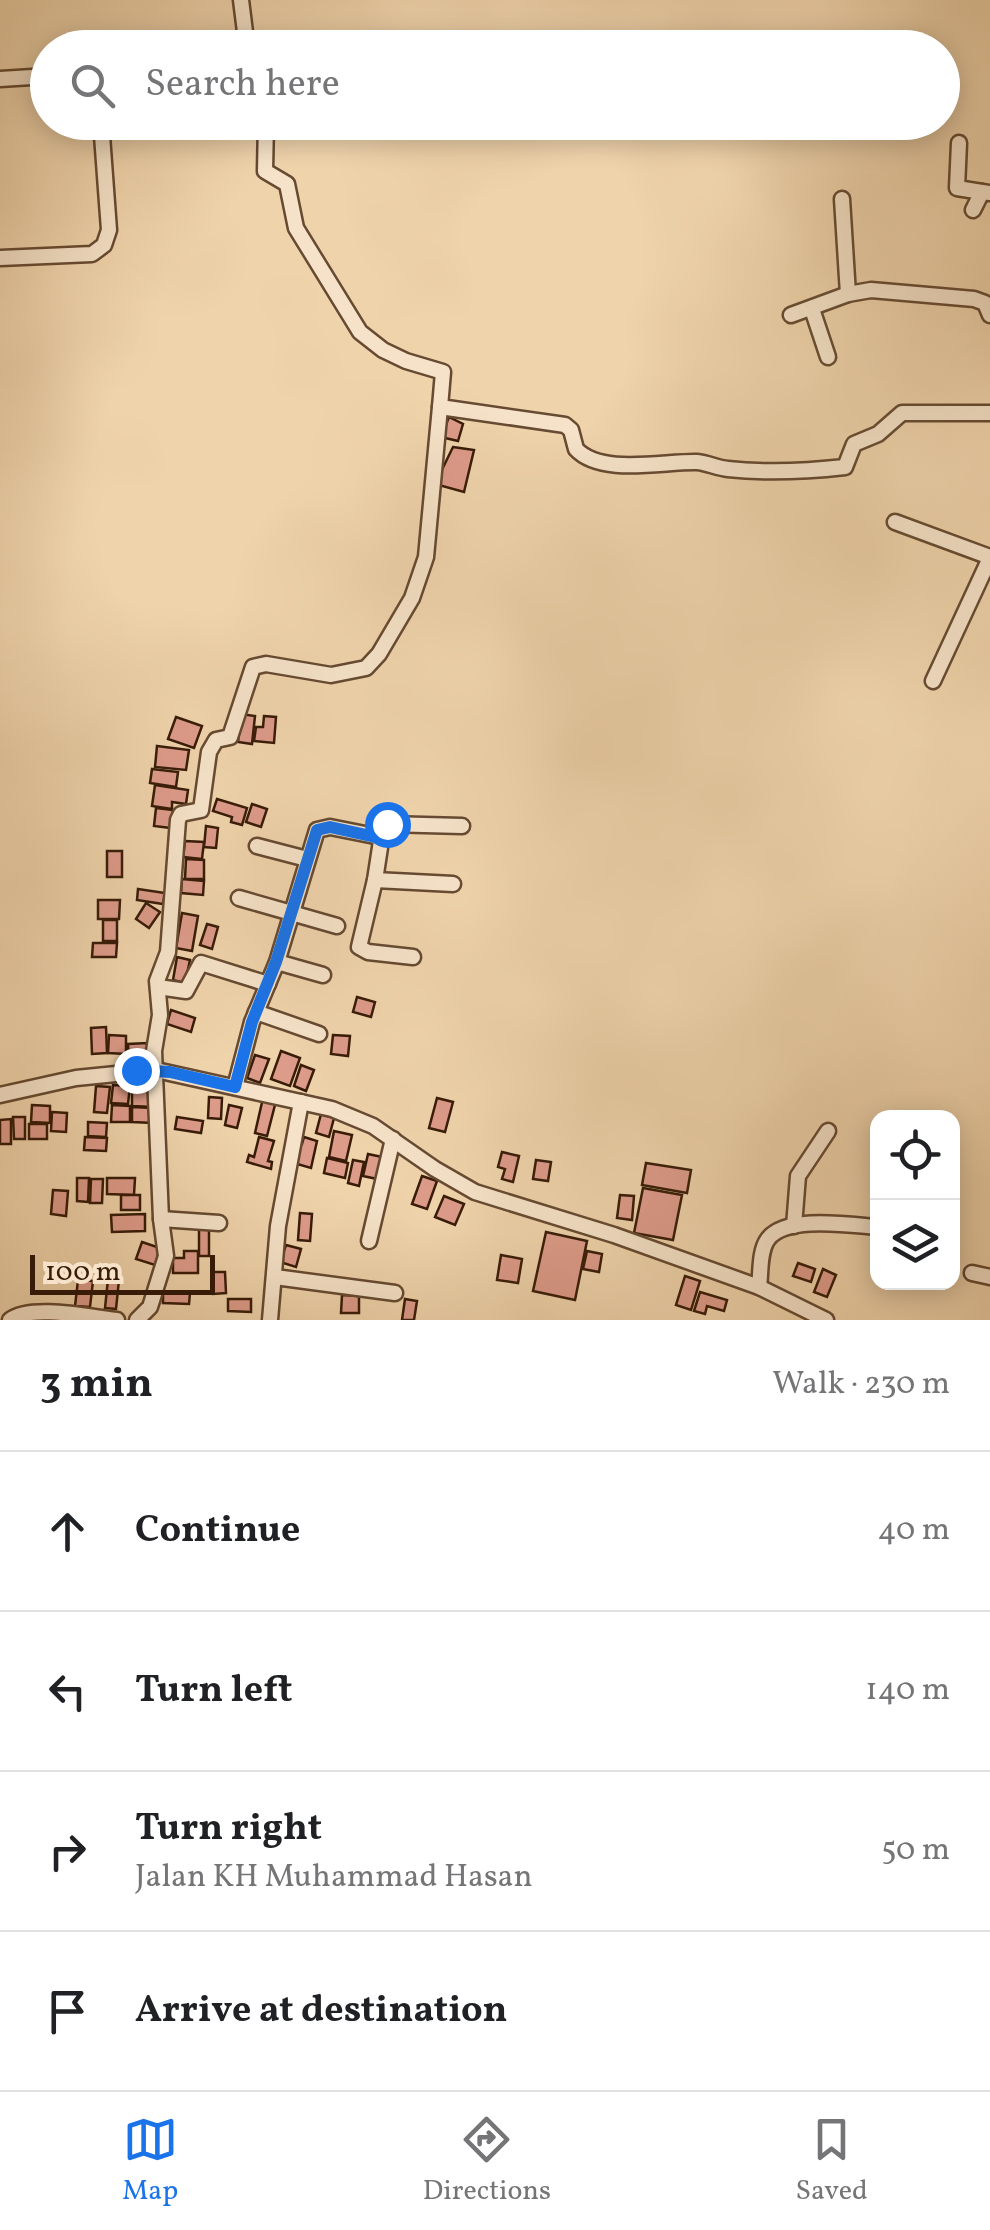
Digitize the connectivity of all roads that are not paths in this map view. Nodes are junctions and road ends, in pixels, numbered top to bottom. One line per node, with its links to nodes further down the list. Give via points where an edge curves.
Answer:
1 (242, 0): 2 (street)
2 (246, 30)
3 (30, 77): 4 (street)
4 (0, 79)
5 (102, 140): 11 (street, via 109,230 104,245 92,254)
6 (266, 140): 17 (street, via 265,171 287,184 296,228 353,322 383,350 443,372)
7 (959, 143): 8 (street, via 956,188)
8 (986, 193): 10 (street)
9 (842, 199): 12 (street)
10 (973, 210)
11 (0, 258)
12 (848, 294): 13 (street); 14 (street, via 974,299)
13 (812, 309): 15 (street); 16 (street)
14 (990, 310)
15 (791, 315)
16 (828, 357)
17 (440, 408): 18 (street, via 565,425 576,449 594,462 699,462 746,470 846,467 854,444 902,413); 35 (street, via 426,557 412,598 366,668 331,675 261,664 250,670 230,736 216,740 209,752 200,810 179,817 168,952)
18 (990, 413)
19 (894, 522): 20 (street)
20 (990, 558): 21 (street)
21 (933, 681)
22 (462, 826): 23 (street, via 387,824)
23 (380, 838): 25 (street, via 320,828); 26 (street)
24 (257, 846): 25 (street)
25 (308, 860): 29 (street)
26 (375, 880): 27 (street); 31 (street, via 359,946)
27 (452, 884)
28 (239, 898): 29 (street)
29 (290, 914): 30 (street); 32 (street)
30 (337, 926)
31 (413, 958)
32 (276, 962): 33 (street); 34 (street)
33 (323, 975)
34 (268, 984): 35 (street, via 201,963 186,991); 36 (street)
35 (158, 987): 38 (street)
36 (256, 1012): 37 (street); 39 (street)
37 (319, 1034)
38 (156, 1070): 39 (street); 40 (street); 44 (street)
39 (235, 1087): 41 (street)
40 (0, 1095)
41 (301, 1102): 43 (street, via 360,1119); 51 (street)
42 (828, 1131): 46 (street, via 798,1176)
43 (393, 1139): 48 (street); 52 (street, via 476,1192)
44 (161, 1220): 45 (street); 57 (street, via 164,1269 150,1307)
45 (219, 1223)
46 (794, 1226): 47 (street); 52 (street, via 765,1244)
47 (870, 1227)
48 (368, 1241)
49 (972, 1273): 50 (street)
50 (990, 1276)
51 (275, 1278): 53 (street); 58 (street)
52 (759, 1286): 54 (street)
53 (395, 1293)
54 (798, 1315): 59 (street)
55 (10, 1320): 56 (street, via 54,1313)
56 (117, 1320)
57 (136, 1320)
58 (270, 1320)
59 (826, 1320)

